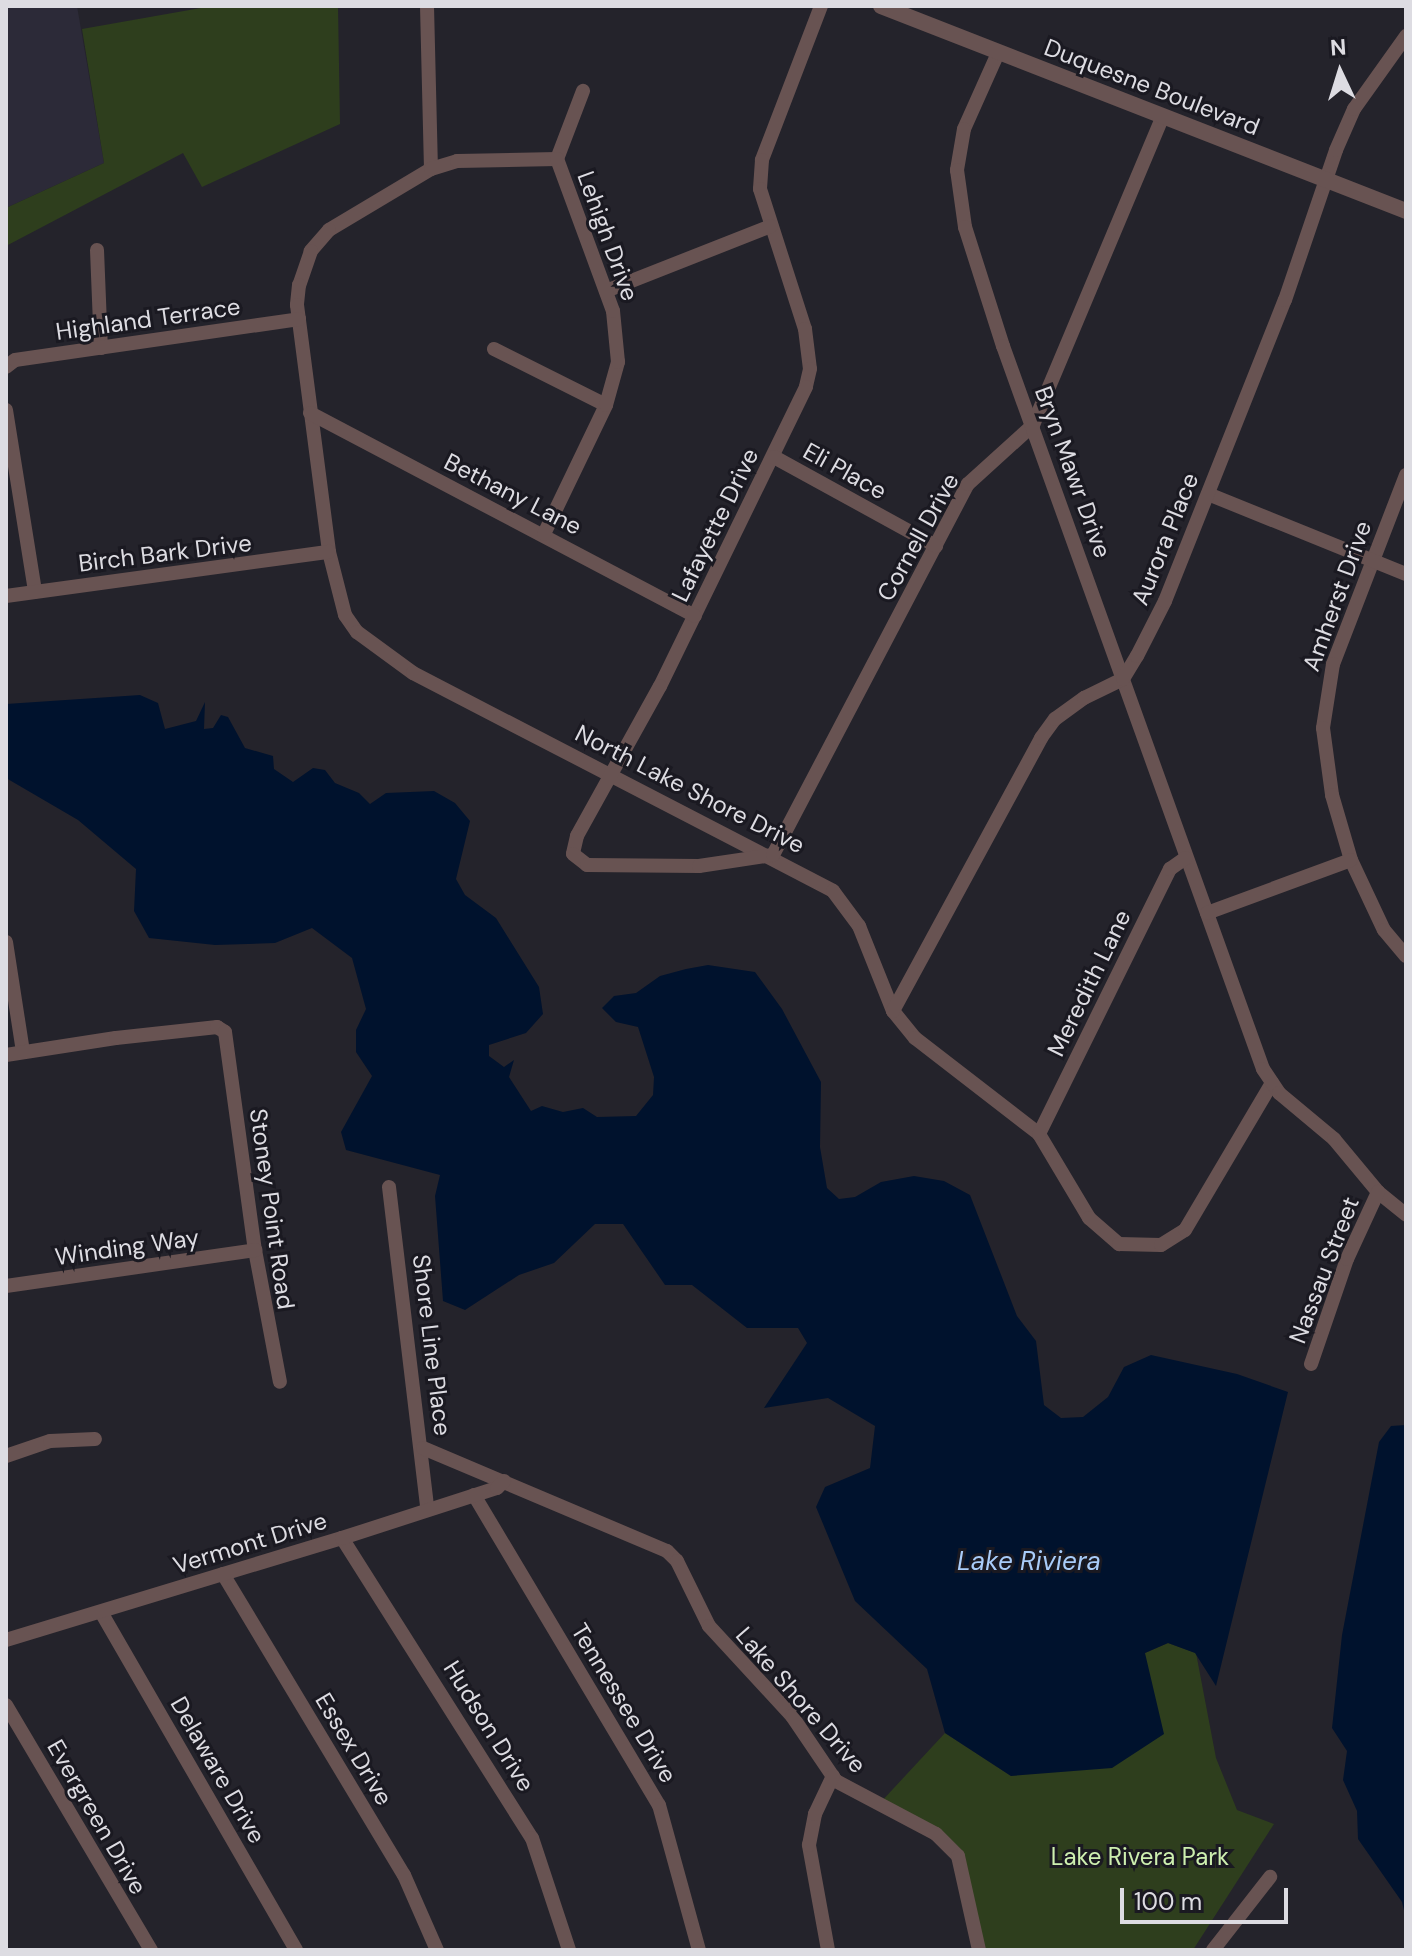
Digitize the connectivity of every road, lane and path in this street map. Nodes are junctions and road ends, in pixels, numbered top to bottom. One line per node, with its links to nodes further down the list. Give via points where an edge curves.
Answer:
1 (427, 6): 9 (street)
2 (821, 6): 12 (street, Lafayette Drive, via 762,160 760,189)
3 (881, 6): 5 (street, Duquesne Boulevard)
4 (1406, 36): 10 (street, Aurora Place, via 1354,109)
5 (998, 53): 7 (street, Duquesne Boulevard); 22 (street, Bryn Mawr Drive, via 964,129 957,194)
6 (583, 91): 8 (street)
7 (1163, 116): 10 (street, Duquesne Boulevard); 22 (street, Cornell Drive)
8 (557, 159): 9 (street, Lehigh Drive, via 457,161); 14 (street, Lehigh Drive)
9 (431, 169): 15 (street, North Lake Shore Drive, via 329,230 311,251 299,285)
10 (1326, 180): 11 (street, Duquesne Boulevard); 25 (street, Aurora Place)
11 (1406, 211)
12 (771, 226): 14 (street); 23 (street, Lafayette Drive, via 805,329 810,369)
13 (97, 250): 16 (street)
14 (606, 291): 19 (street, Lehigh Drive, via 618,362)
15 (299, 319): 16 (street, Highland Terrace); 21 (street, North Lake Shore Drive)
16 (101, 348): 18 (street, Highland Terrace)
17 (494, 349): 19 (street)
18 (7, 365)
19 (606, 405): 26 (street, Lehigh Drive)
20 (6, 410): 31 (street)
21 (310, 413): 26 (street, Bethany Lane); 28 (street, North Lake Shore Drive)
22 (1033, 425): 27 (street, Cornell Drive, via 968,484); 34 (street, Bryn Mawr Drive)
23 (774, 457): 27 (street, Eli Place); 33 (street, Lafayette Drive)
24 (1406, 475): 29 (street, Amherst Drive)
25 (1208, 494): 29 (street); 34 (street, Aurora Place, via 1165,601)
26 (544, 534): 33 (street, Bethany Lane)
27 (936, 546): 36 (street, Cornell Drive)
28 (329, 552): 31 (street, Birch Bark Drive); 35 (street, North Lake Shore Drive, via 345,615 379,653)
29 (1373, 560): 30 (street); 38 (street, Amherst Drive, via 1323,701 1332,795)
30 (1406, 574)
31 (35, 592): 32 (street, Birch Bark Drive)
32 (6, 596)
33 (695, 616): 35 (street, Lafayette Drive)
34 (1123, 679): 37 (street, Bryn Mawr Drive); 42 (street, via 1084,698 1055,719 1041,738)
35 (612, 773): 36 (street, North Lake Shore Drive); 36 (street, Lafayette Drive, via 573,849 587,865 699,866)
36 (773, 855): 42 (street, North Lake Shore Drive, via 849,906)
37 (1186, 858): 39 (street, Bryn Mawr Drive); 46 (street, Meredith Lane, via 1170,869)
38 (1351, 860): 39 (street); 41 (street, Amherst Drive, via 1384,930)
39 (1207, 913): 45 (street, Bryn Mawr Drive)
40 (6, 942): 43 (street)
41 (1406, 956)
42 (893, 1011): 46 (street, North Lake Shore Drive, via 915,1038)
43 (23, 1052): 44 (street); 50 (street, Stoney Point Road, via 217,1027 227,1042)
44 (6, 1055)
45 (1272, 1083): 46 (street, North Lake Shore Drive, via 1198,1212 1185,1230 1161,1245 1119,1244 1104,1234); 48 (street, via 1334,1139)
46 (1039, 1134)
47 (389, 1187): 55 (street, Shore Line Place)
48 (1378, 1192): 49 (street); 52 (street, Nassau Street, via 1347,1259)
49 (1406, 1215)
50 (255, 1250): 51 (street, Winding Way); 53 (street, Stoney Point Road)
51 (6, 1286)
52 (1311, 1364)
53 (280, 1382)
54 (95, 1439): 56 (street, via 50,1441)
55 (423, 1448): 57 (street, Lake Shore Drive); 59 (street, Shore Line Place)
56 (6, 1456)
57 (504, 1481): 58 (street, Vermont Drive); 65 (street, Lake Shore Drive, via 667,1551 709,1626 792,1716)
58 (474, 1495): 59 (street, Vermont Drive); 71 (street, Tennessee Drive, via 659,1805)
59 (427, 1508): 60 (street, Vermont Drive)
60 (342, 1538): 61 (street, Vermont Drive); 70 (street, Hudson Drive, via 532,1838)
61 (223, 1574): 62 (street, Vermont Drive); 69 (street, Essex Drive, via 404,1875)
62 (101, 1612): 63 (street, Vermont Drive); 68 (street, Delaware Drive)
63 (6, 1640)
64 (6, 1705): 67 (street, Evergreen Drive)
65 (833, 1776): 72 (street, via 815,1814 809,1845); 73 (street, Lake Shore Drive, via 851,1793 948,1844 958,1856)
66 (1270, 1877): 74 (street)
67 (151, 1950)
68 (296, 1950)
69 (437, 1950)
70 (569, 1950)
71 (699, 1950)
72 (828, 1950)
73 (979, 1950)
74 (1213, 1950)

